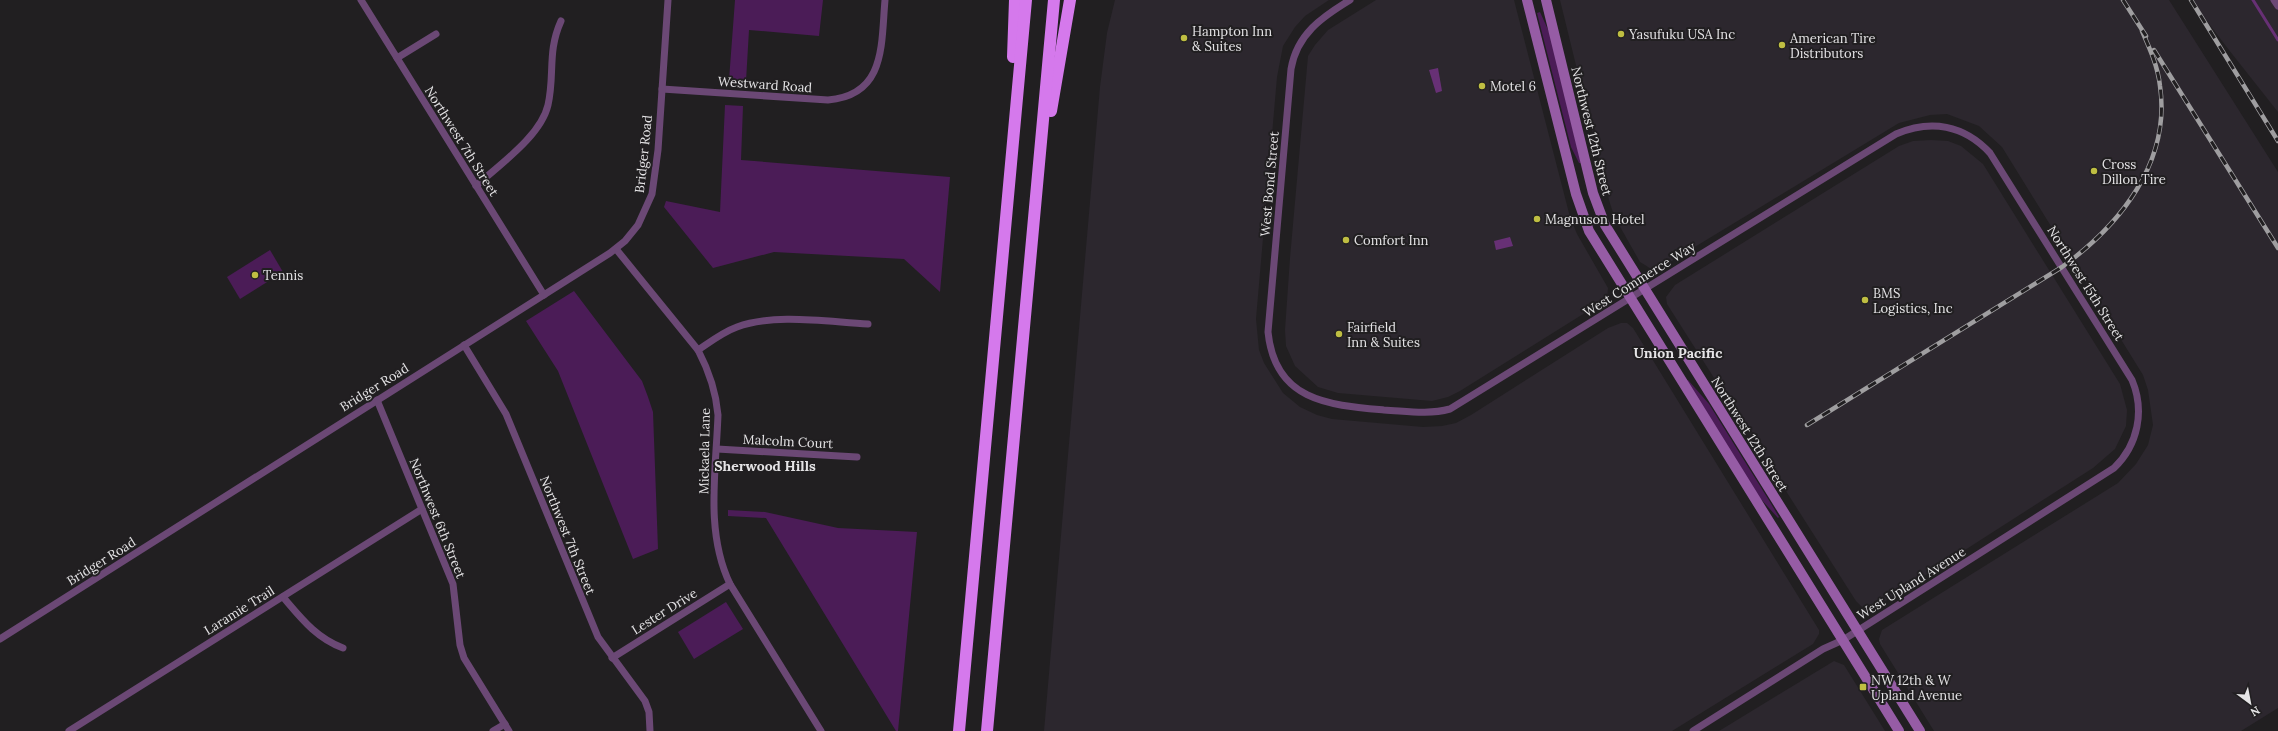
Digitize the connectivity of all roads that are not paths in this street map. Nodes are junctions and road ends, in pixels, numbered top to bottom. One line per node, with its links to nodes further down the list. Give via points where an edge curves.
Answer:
1 (361, 0): 15 (street, Northwest 7th Street)
2 (668, 0): 16 (street, Bridger Road)
3 (885, 0): 16 (street, Westward Road, via 877,67 871,80 863,88 846,97 828,100)
4 (1015, 0): 20 (highway)
5 (1026, 0): 20 (highway)
6 (1054, 0): 19 (highway)
7 (1070, 0): 19 (highway)
8 (1350, 0): 28 (street, West Bond Street, via 1322,18 1306,34 1295,53 1291,69 1268,332 1274,359)
9 (1528, 0): 24 (main road, via 1583,218)
10 (1546, 0): 22 (main road, Northwest 12th Street, via 1599,212 1611,237)
11 (2274, 0): 12 (street)
12 (2278, 6)
13 (561, 21): 18 (street, via 554,37 549,99 544,115 527,140)
14 (436, 34): 15 (street)
15 (397, 58): 18 (street, Northwest 7th Street)
16 (662, 89): 21 (street, Bridger Road, via 656,172 650,200 638,225)
17 (1983, 145): 22 (street, West Commerce Way, via 1971,136 1946,126 1923,125 1896,134); 30 (street, Northwest 15th Street, via 1996,161 2132,380 2139,408)
18 (476, 186): 23 (street, Northwest 7th Street)
19 (1035, 201): 48 (highway)
20 (1008, 202): 47 (highway)
21 (616, 249): 23 (street, Bridger Road); 27 (street, Mickaela Lane)
22 (1644, 289): 24 (street, West Commerce Way); 36 (main road, Northwest 12th Street)
23 (544, 295): 26 (street, Bridger Road)
24 (1630, 298): 28 (street, West Commerce Way, via 1450,409 1426,413 1340,405 1317,400); 38 (main road)
25 (868, 324): 27 (street, via 778,320 752,322 724,333)
26 (464, 345): 29 (street, Bridger Road); 40 (street, Northwest 7th Street, via 506,414 598,637)
27 (698, 350): 31 (street, Mickaela Lane, via 717,398)
28 (1296, 388)
29 (377, 400): 33 (street, Northwest 6th Street); 37 (street, Bridger Road)
30 (2132, 443): 36 (street, West Upland Avenue, via 2122,459 2107,474)
31 (717, 449): 32 (street, Malcolm Court); 34 (street, Mickaela Lane, via 715,541)
32 (857, 457)
33 (422, 509): 35 (street, Laramie Trail); 41 (street, Northwest 6th Street, via 453,584 460,645 464,658)
34 (730, 584): 40 (street, Lester Drive); 46 (street, Mickaela Lane)
35 (283, 597): 39 (street, via 311,630); 42 (street, Laramie Trail)
36 (1858, 631): 38 (street, West Upland Avenue); 51 (main road, Northwest 12th Street)
37 (0, 639)
38 (1843, 640): 49 (street, West Upland Avenue); 50 (main road)
39 (343, 648)
40 (612, 658): 45 (street, Northwest 7th Street, via 645,701 649,712)
41 (505, 724): 43 (street); 44 (street, Northwest 6th Street)
42 (69, 731)
43 (493, 731)
44 (509, 731)
45 (650, 731)
46 (821, 731)
47 (959, 731)
48 (987, 731)
49 (1693, 731)
50 (1899, 731)
51 (1920, 731)

